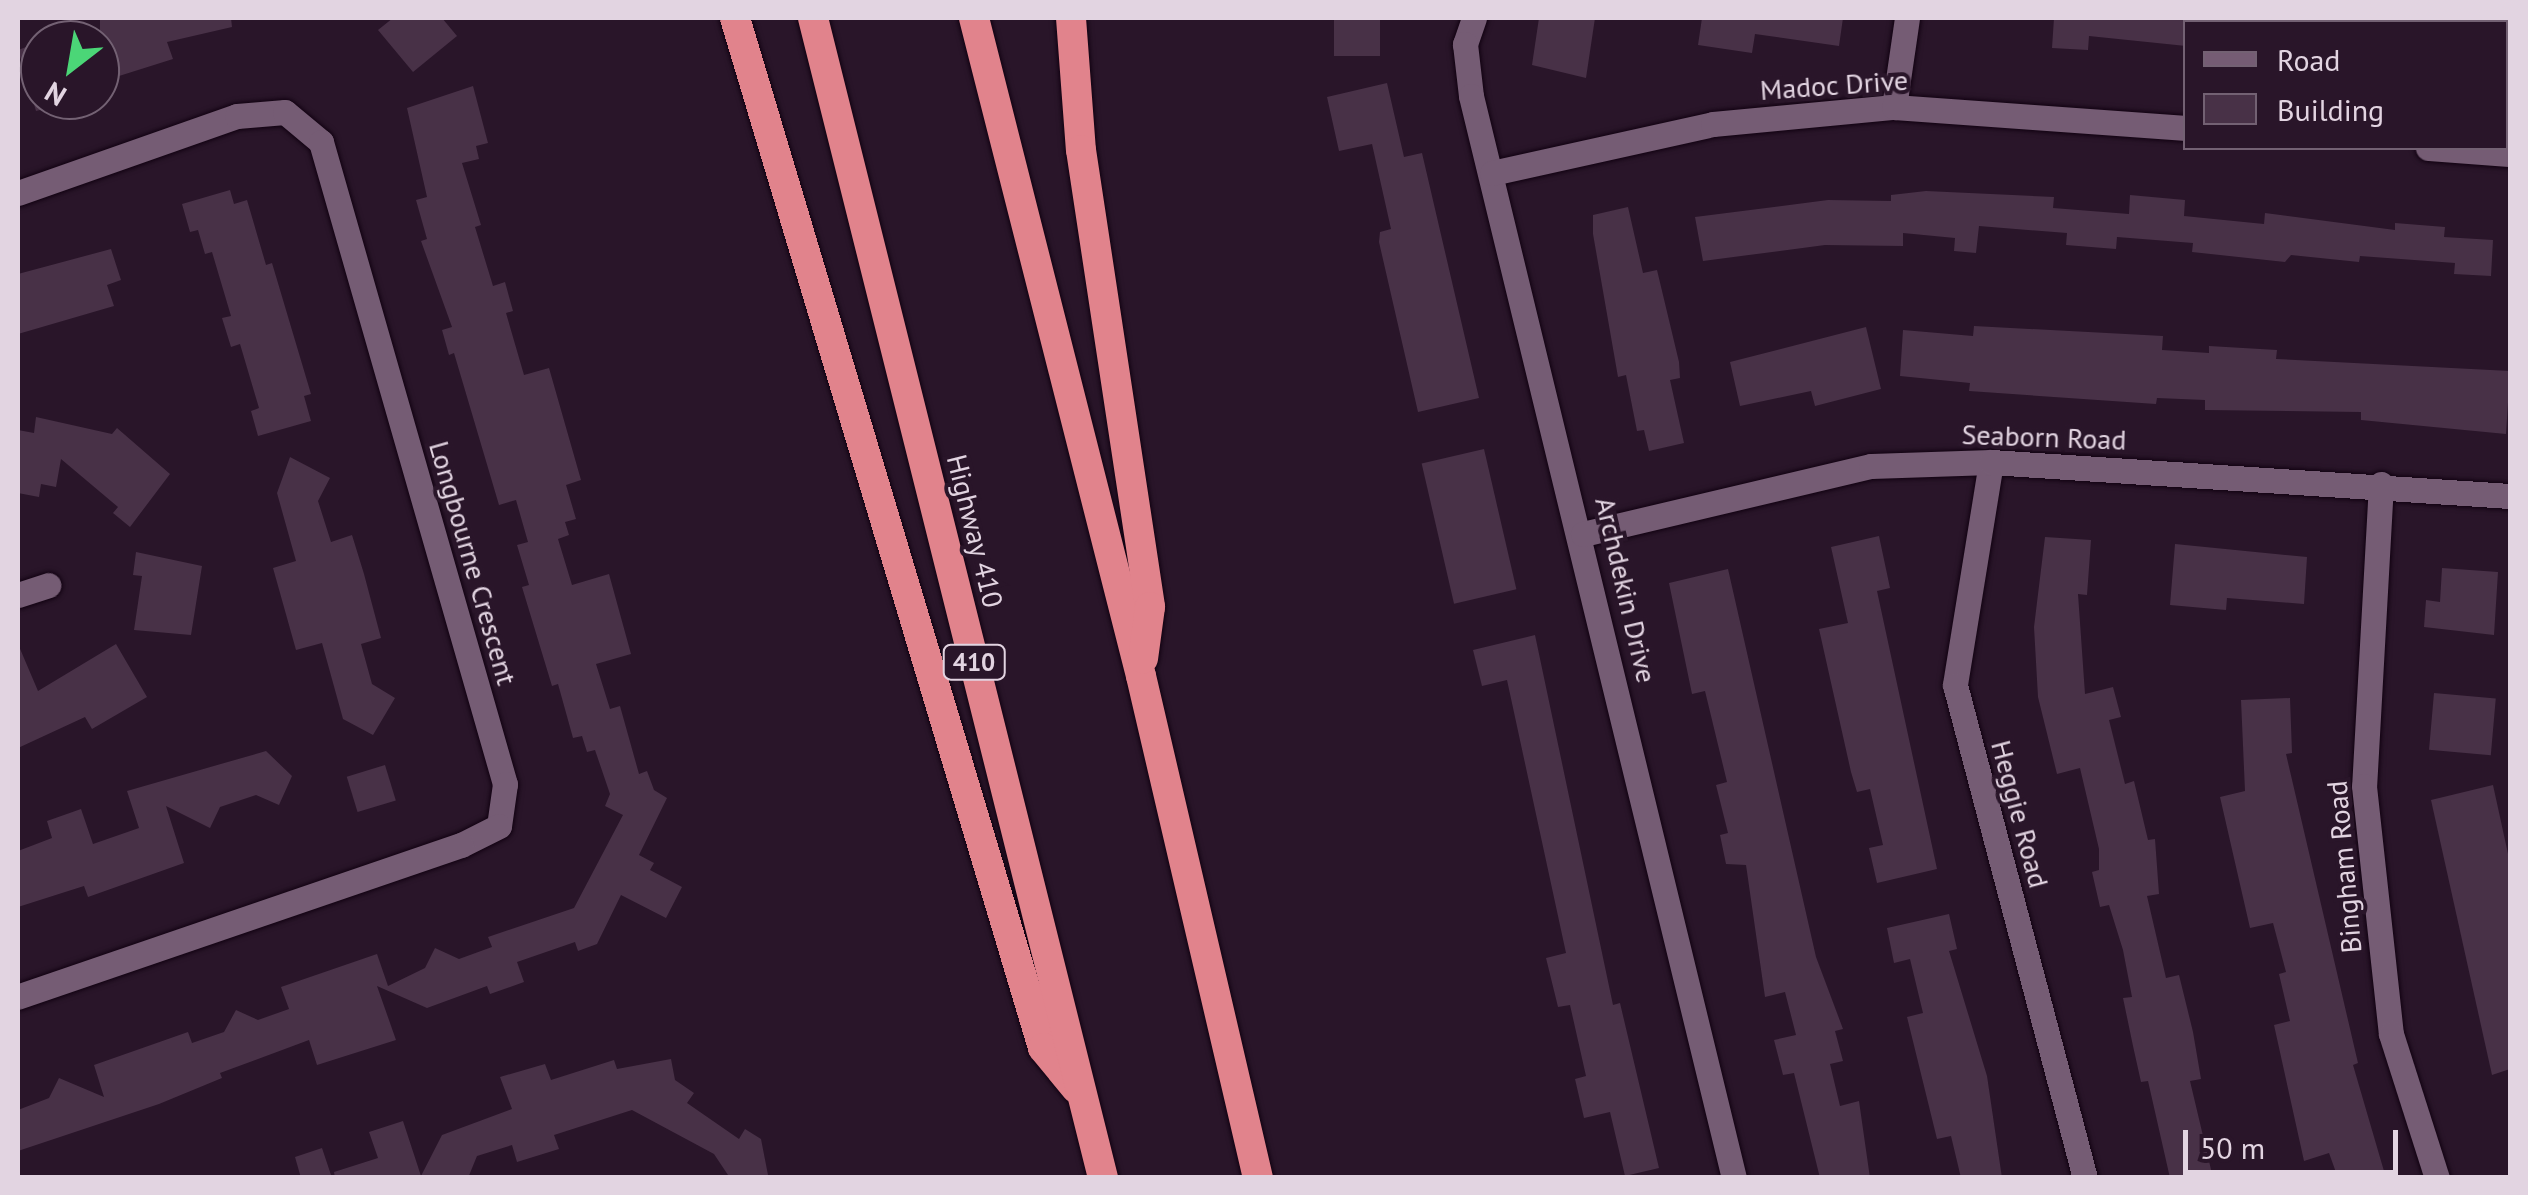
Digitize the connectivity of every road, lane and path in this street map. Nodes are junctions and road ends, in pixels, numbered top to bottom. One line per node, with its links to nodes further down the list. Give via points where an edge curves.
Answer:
1 (734, 18): 21 (highway, via 1044,1048)
2 (813, 18): 21 (highway, Highway 410 / 410)
3 (974, 18): 19 (highway)
4 (1071, 18): 19 (highway, via 1081,150 1150,607)
5 (1474, 18): 11 (street, Archdekin Drive, via 1465,44)
6 (1908, 18): 7 (street)
7 (1894, 107): 8 (street, Madoc Drive); 11 (street, Madoc Drive, via 1713,124)
8 (2183, 128)
9 (2455, 150): 10 (street)
10 (2510, 154)
11 (1492, 172): 16 (street, Archdekin Drive)
12 (18, 193): 20 (street, Longbourne Crescent, via 237,116 285,112 321,142 505,784 499,826 461,845)
13 (1991, 462): 14 (street, Seaborn Road); 16 (street, Seaborn Road, via 1871,466); 25 (street, Heggie Road, via 1955,685)
14 (2381, 484): 15 (street, Seaborn Road); 26 (street, Bingham Road, via 2364,786 2391,1034)
15 (2510, 496)
16 (1583, 534): 24 (street, Archdekin Drive)
17 (48, 585): 18 (street)
18 (18, 595)
19 (1141, 676): 23 (highway)
20 (18, 996)
21 (1083, 1097): 22 (highway, Highway 410 / 410)
22 (1102, 1178)
23 (1258, 1178)
24 (1734, 1178)
25 (2085, 1178)
26 (2437, 1178)

